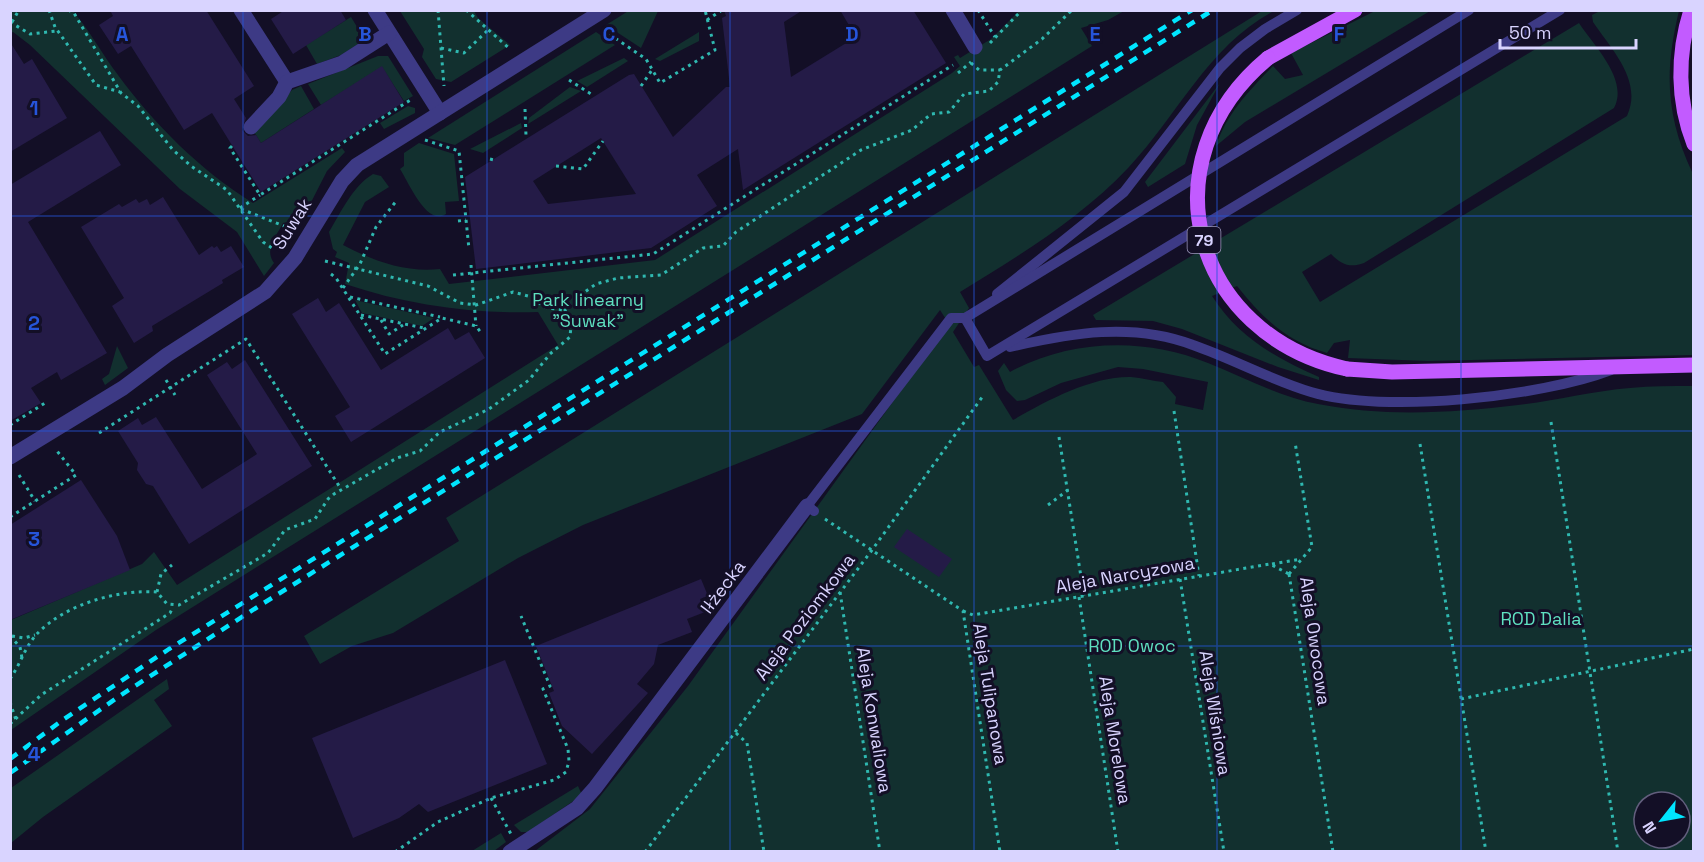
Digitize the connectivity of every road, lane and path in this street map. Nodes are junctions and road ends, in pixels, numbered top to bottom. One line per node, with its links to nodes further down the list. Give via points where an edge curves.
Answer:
1 (19, 10): 24 (path)
2 (49, 10): 27 (path)
3 (68, 10): 21 (path)
4 (241, 10): 39 (street)
5 (375, 10): 28 (street)
6 (438, 10): 32 (path)
7 (466, 10): 26 (path)
8 (604, 10): 46 (street, Suwak)
9 (705, 10): 23 (path)
10 (722, 10): 23 (path)
11 (953, 10): 31 (street)
12 (978, 10): 29 (path)
13 (1022, 10): 29 (path)
14 (1064, 10): 22 (path)
15 (1072, 10): 22 (path)
16 (1297, 10): 74 (lane, via 1257,35 1220,68 1124,192)
17 (1355, 10): 85 (main road, 79, bridge, via 1268,58 1234,93 1221,113 1208,141 1198,190 1203,237 1221,284 1265,335 1307,358 1347,369 1392,372)
18 (1469, 10): 74 (lane)
19 (1560, 10): 83 (lane)
20 (1691, 10): 53 (main road, via 1682,48 1681,82 1684,120)
21 (75, 12): 42 (path)
22 (1068, 14): 37 (path)
23 (707, 20): 36 (path, via 715,50 660,83)
24 (11, 22): 27 (path, via 30,34)
25 (599, 27): 36 (path, via 646,59)
26 (488, 30): 32 (path, via 464,53); 33 (path)
27 (57, 31): 42 (path, via 96,85)
28 (389, 33): 39 (street, via 342,63); 46 (street)
29 (995, 38): 30 (path)
30 (991, 42)
31 (975, 47)
32 (441, 48): 40 (path)
33 (510, 49)
34 (970, 63): 37 (path, via 979,70)
35 (953, 65): 67 (path, via 653,254)
36 (652, 70): 41 (path)
37 (1000, 70): 73 (path, via 998,82 989,91 964,94 949,112 932,114 912,130 857,152 736,231 723,246 703,248 661,275 596,284)
38 (569, 80): 43 (path)
39 (287, 82): 48 (street, via 279,97)
40 (444, 86)
41 (641, 86)
42 (121, 93): 58 (path, via 138,106 173,150 227,190)
43 (591, 93)
44 (416, 96): 47 (path)
45 (525, 109): 50 (path)
46 (440, 113): 99 (street, Suwak, via 346,175 296,258 265,292 123,388)
47 (377, 122): 49 (path); 56 (path)
48 (251, 127)
49 (380, 128)
50 (526, 136)
51 (421, 139): 59 (path, via 459,151)
52 (603, 141): 55 (path, via 583,169)
53 (1694, 144)
54 (232, 146): 56 (path)
55 (556, 166)
56 (260, 195): 58 (path)
57 (397, 200): 66 (path, via 372,233)
58 (240, 208): 61 (path); 62 (path, via 263,242)
59 (466, 220): 60 (path); 63 (path)
60 (458, 221)
61 (284, 226)
62 (272, 248)
63 (469, 249)
64 (325, 261): 66 (path)
65 (471, 265): 67 (path)
66 (357, 268): 70 (path); 72 (path, via 428,286 450,300)
67 (472, 273): 69 (path); 72 (path)
68 (331, 274): 70 (path)
69 (453, 275)
70 (343, 288): 71 (path)
71 (349, 297): 75 (path); 76 (path)
72 (476, 305): 73 (path, via 513,292 547,308); 80 (path)
73 (565, 310): 101 (path, via 572,326 570,337 529,380 489,409 437,434 420,451 397,458)
74 (975, 312): 77 (lane)
75 (360, 315): 78 (path); 81 (path, via 385,354)
76 (441, 318): 80 (path); 81 (path)
77 (965, 318): 83 (lane, via 987,356); 105 (lane, Iłżecka, via 956,316 945,322)
78 (381, 320): 79 (path); 79 (path, via 389,334)
79 (404, 324): 81 (path)
80 (476, 326): 82 (path)
81 (424, 328)
82 (482, 334)
83 (1001, 349): 85 (lane, via 1082,333 1154,334 1191,344 1311,392 1384,401 1514,393 1589,378)
84 (1694, 364): 85 (main road, 79)
85 (1619, 367)
86 (166, 380): 87 (path)
87 (170, 387): 88 (path); 94 (path); 101 (path, via 246,339)
88 (175, 395)
89 (983, 396): 107 (path, Aleja Poziomkowa)
90 (45, 403): 93 (path)
91 (1174, 411): 112 (path)
92 (1551, 422): 124 (path)
93 (10, 424)
94 (99, 433)
95 (1059, 437): 102 (path, Aleja Morelowa)
96 (1295, 442): 108 (path, Aleja Owocowa, via 1312,547)
97 (1420, 444): 126 (path)
98 (57, 451): 103 (path, via 76,475)
99 (10, 457)
100 (19, 475): 103 (path)
101 (341, 490): 117 (path, via 328,499 315,519 282,532 266,554)
102 (1068, 490): 104 (path); 116 (path, Aleja Morelowa)
103 (35, 501): 106 (path)
104 (1048, 505)
105 (811, 508): 107 (path, Aleja Tulipanowa); 135 (street, Iłżecka, via 601,781 577,808)
106 (10, 517)
107 (872, 550): 115 (path, Aleja Poziomkowa); 118 (path, Aleja Tulipanowa)
108 (1302, 559): 109 (path, Aleja Narcyzowa); 111 (path, Aleja Owocowa)
109 (1270, 564): 111 (path); 112 (path, Aleja Narcyzowa)
110 (172, 566): 114 (path, via 161,574)
111 (1289, 574): 141 (path, Aleja Owocowa)
112 (1199, 576): 113 (path, Aleja Narcyzowa)
113 (1180, 579): 116 (path, Aleja Narcyzowa); 140 (path, Aleja Wiśniowa)
114 (157, 592): 117 (path); 120 (path, via 95,601 64,615)
115 (840, 592): 130 (path, Aleja Poziomkowa); 137 (path, Aleja Konwaliowa)
116 (1082, 596): 118 (path, Aleja Narcyzowa, via 973,615); 139 (path, Aleja Morelowa)
117 (174, 606): 128 (path, via 170,613 41,695)
118 (963, 611): 138 (path, Aleja Tulipanowa)
119 (521, 616): 131 (path, via 550,686 543,689 568,749 569,761 566,772 554,780)
120 (37, 634): 121 (path, via 24,638); 123 (path)
121 (10, 636): 123 (path, via 21,651)
122 (1694, 649): 124 (path)
123 (21, 663): 125 (path)
124 (1590, 671): 126 (path); 143 (path)
125 (10, 679)
126 (1461, 699): 142 (path)
127 (10, 702): 128 (path)
128 (16, 720): 129 (path)
129 (10, 724)
130 (736, 733): 133 (path, Aleja Poziomkowa); 136 (path, via 747,743)
131 (491, 798): 132 (path); 134 (path, via 438,822)
132 (508, 829)
133 (648, 850)
134 (395, 852)
135 (510, 852)
136 (764, 852)
137 (880, 852)
138 (1000, 852)
139 (1118, 852)
140 (1224, 852)
141 (1333, 852)
142 (1485, 852)
143 (1618, 852)

